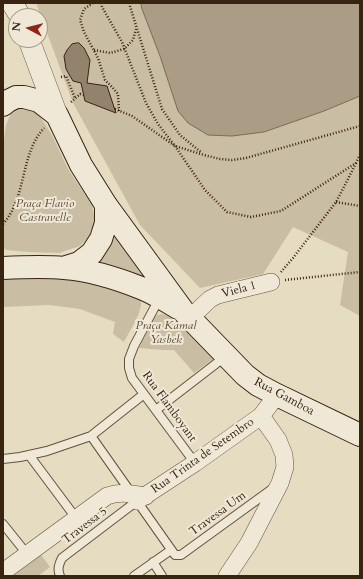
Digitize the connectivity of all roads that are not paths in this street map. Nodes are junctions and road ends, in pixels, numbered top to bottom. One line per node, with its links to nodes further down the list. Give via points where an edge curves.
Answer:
1 (33, 48): 3 (street)
2 (3, 105): 3 (main road, via 24,97 39,101)
3 (56, 114): 4 (main road, Rua Gamboa, via 81,165)
4 (106, 205): 6 (main road, via 106,223 101,240 92,253 79,263); 9 (main road, Rua Gamboa)
5 (9, 264): 6 (main road, Rua Gamboa)
6 (63, 268): 8 (main road, Rua Gamboa, via 106,276 141,288)
7 (271, 282): 9 (street, Viela 1, via 218,295)
8 (160, 298): 9 (main road, Rua Gamboa); 11 (lane, Rua Flamboyant, via 129,359 132,378)
9 (187, 315): 10 (main road, Rua Gamboa)
10 (226, 356): 12 (main road, Rua Gamboa, via 258,385); 13 (lane)
11 (144, 394): 13 (lane, Rua Flamboyant); 16 (lane)
12 (277, 395): 14 (street, Rua Trinta de Setembro); 15 (main road, Rua Gamboa)
13 (156, 410): 19 (lane, Rua Flamboyant)
14 (261, 416): 19 (street, Rua Trinta de Setembro); 20 (street, Rua Trinta de Setembro, via 278,440 284,455 285,467)
15 (360, 435)
16 (91, 436): 17 (lane); 21 (lane)
17 (29, 455): 18 (lane); 22 (lane)
18 (3, 459)
19 (195, 463): 21 (street, Rua Trinta de Setembro)
20 (280, 483): 24 (lane, Travessa Um, via 181,555 174,555); 31 (street, Rua Trinta de Setembro, via 249,543)
21 (138, 497): 22 (street, via 124,493 107,496); 24 (lane); 28 (lane, Travessa 5, via 62,558 58,570)
22 (76, 518): 25 (street)
23 (3, 524): 25 (lane)
24 (171, 550): 26 (lane)
25 (27, 554): 27 (street)
26 (153, 562): 29 (lane); 30 (lane)
27 (3, 572)
28 (60, 576)
29 (134, 576)
30 (162, 576)
31 (226, 576)

